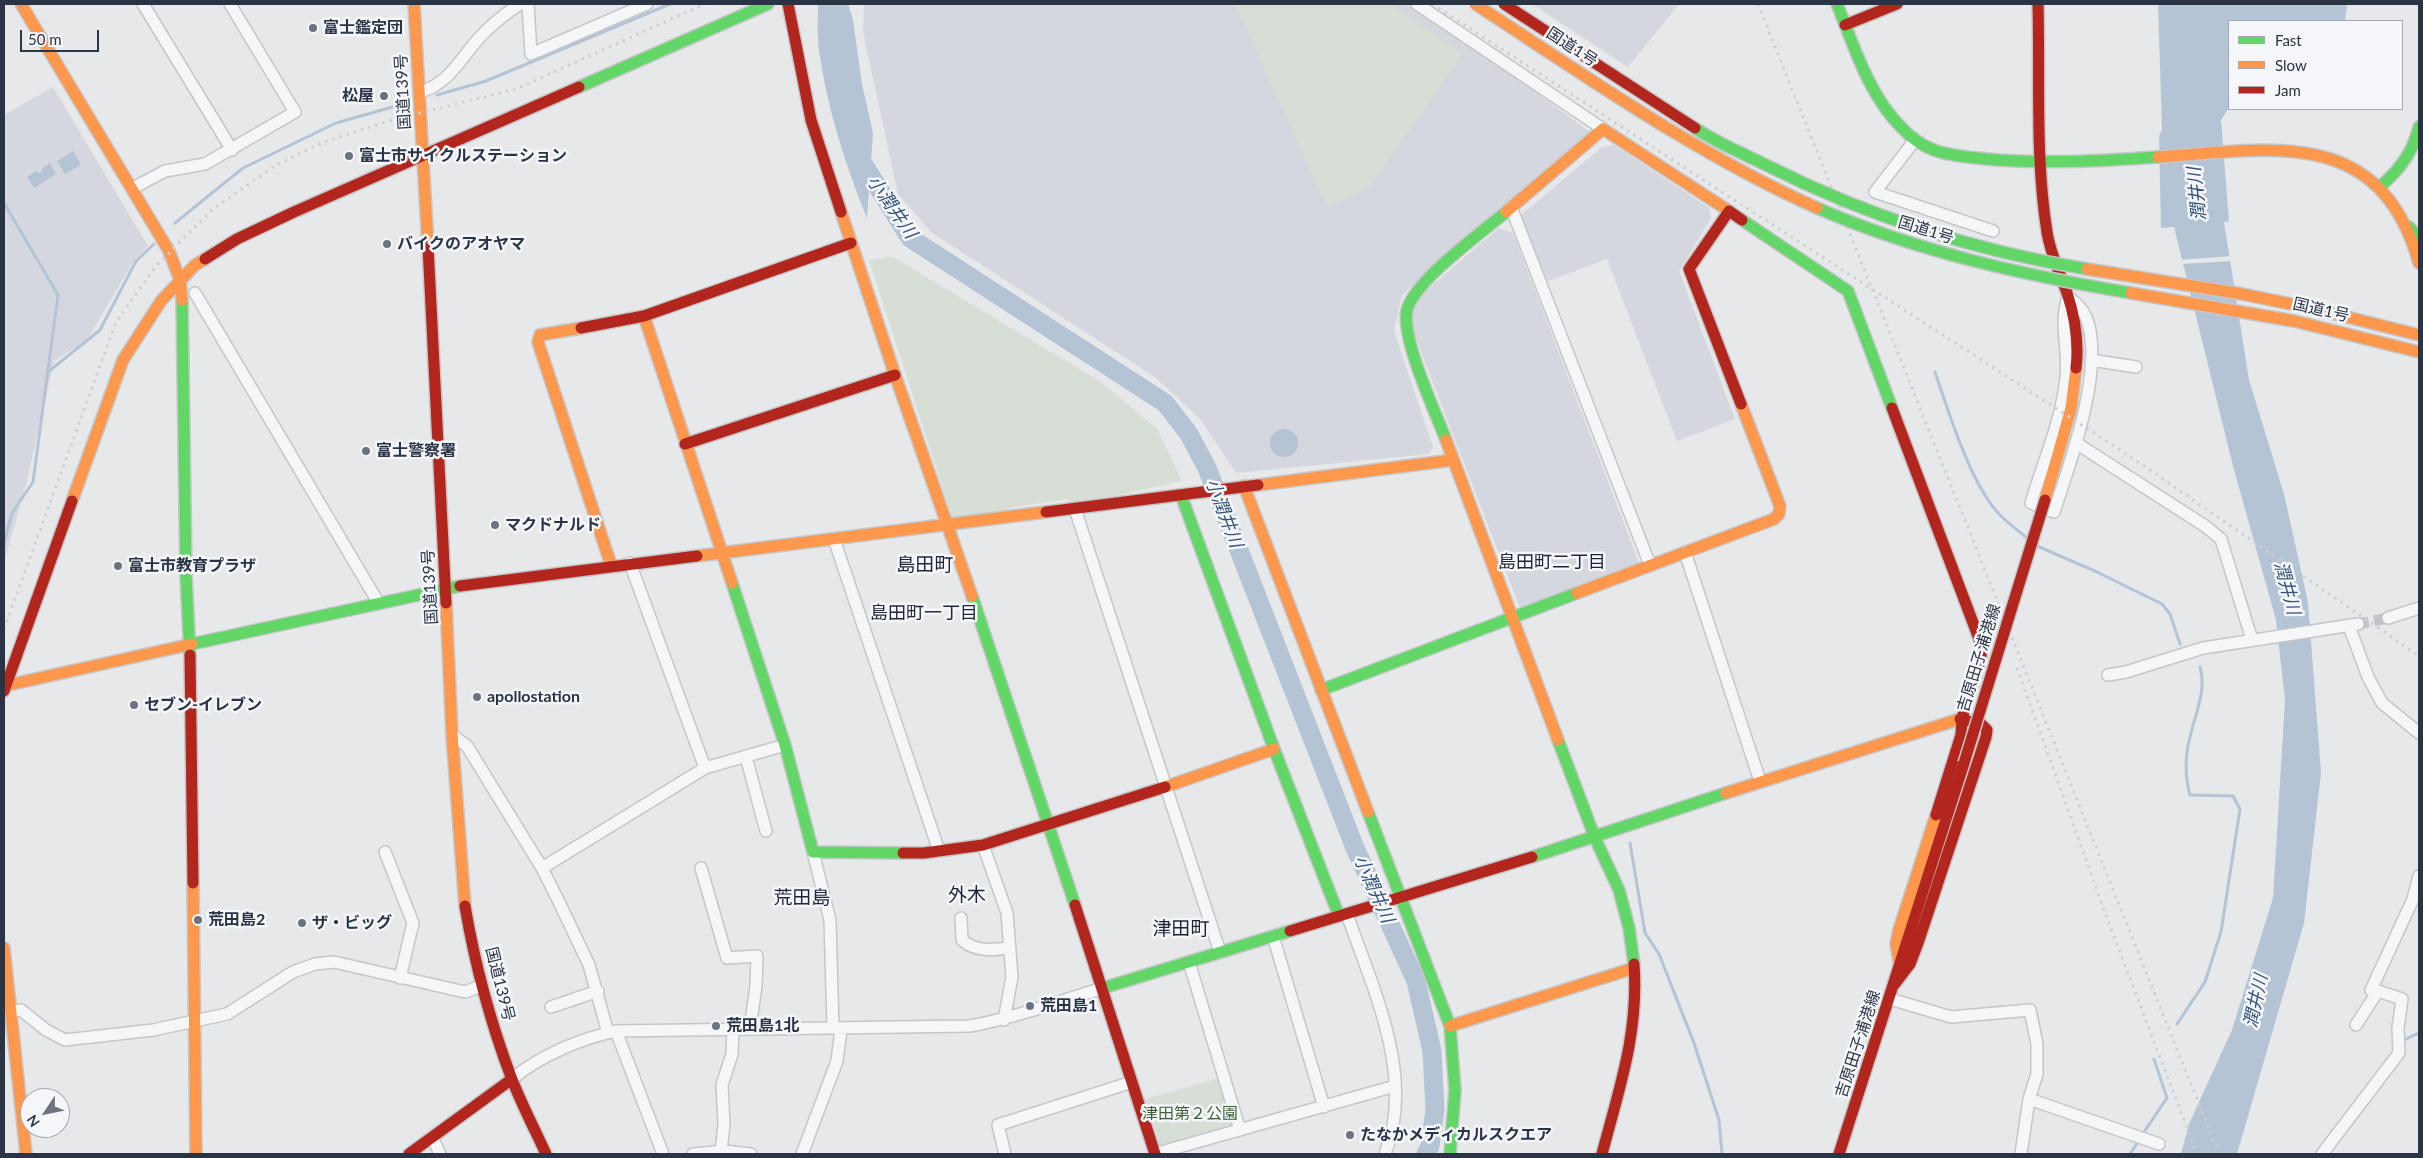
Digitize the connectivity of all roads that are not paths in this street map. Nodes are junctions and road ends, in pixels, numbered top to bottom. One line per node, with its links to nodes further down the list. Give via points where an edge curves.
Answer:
1 (22, 4): 25 (main road)
2 (143, 4): 21 (street)
3 (230, 4): 21 (street, via 295,112)
4 (414, 4): 17 (main road, 国道139号)
5 (520, 4): 17 (street, via 502,15 480,36 442,82)
6 (528, 4): 7 (street, via 531,54)
7 (646, 4)
8 (768, 4): 22 (main road)
9 (788, 4): 31 (main road, via 811,120)
10 (1417, 4): 19 (street)
11 (1475, 4): 38 (main road, 国道1号, bridge, via 1690,143 1769,186 1844,220 1913,245 1994,267 2298,321)
12 (1504, 4): 37 (main road, 国道1号, bridge, via 1706,135 1795,180 1873,214 1942,237 2055,264 2251,296)
13 (1837, 4): 16 (main road)
14 (1897, 4): 16 (main road)
15 (2038, 4): 23 (main road, 吉原田子浦港線)
16 (1845, 24): 20 (main road, via 1866,77)
17 (419, 92): 22 (main road, 国道139号)
18 (2419, 126): 24 (main road, via 2410,156 2400,170)
19 (1603, 129): 26 (main road); 27 (main road)
20 (1915, 140): 23 (main road, via 1944,154); 29 (street, via 1875,192)
21 (232, 150): 25 (street, via 205,164 165,171)
22 (422, 155): 33 (main road, via 237,239 195,265); 55 (main road, 国道139号)
23 (2042, 163): 24 (main road, via 2286,151 2324,156 2356,169); 35 (main road, 吉原田子浦港線, via 2048,239)
24 (2381, 186): 28 (main road)
25 (133, 188): 33 (main road, via 170,251)
26 (1511, 207): 44 (main road, via 1424,282 1406,308 1405,322 1410,343); 54 (street)
27 (1729, 211): 50 (main road, via 1689,269 1780,506 1779,514); 65 (main road, via 1848,291 1981,644 1981,657)
28 (2409, 227): 30 (main road); 32 (main road)
29 (1994, 231)
30 (2419, 238)
31 (851, 243): 36 (main road); 41 (main road)
32 (2419, 263)
33 (180, 280): 61 (main road); 63 (main road, via 161,301 123,360)
34 (195, 293): 56 (street)
35 (2068, 297): 39 (street, via 2086,317); 42 (street, via 2064,316 2066,379 2031,503 2054,512); 92 (main road, 吉原田子浦港線, bridge, via 2078,344 2077,378 2067,424)
36 (644, 316): 43 (main road); 53 (main road, via 540,335 538,342)
37 (2419, 335)
38 (2419, 352)
39 (2091, 360): 40 (street); 42 (street)
40 (2136, 367)
41 (895, 375): 43 (main road); 48 (main road)
42 (2076, 443): 60 (street, via 2205,526 2221,540)
43 (685, 444): 51 (main road)
44 (1453, 460): 45 (main road); 58 (main road)
45 (1239, 487): 46 (main road); 64 (main road)
46 (1184, 494): 47 (main road); 69 (main road)
47 (1075, 509): 48 (main road); 73 (street)
48 (948, 524): 49 (main road); 74 (main road)
49 (834, 539): 51 (main road); 78 (street)
50 (1685, 552): 54 (main road); 72 (street)
51 (723, 553): 52 (main road); 68 (main road)
52 (630, 563): 53 (main road); 71 (street)
53 (611, 565): 55 (main road)
54 (1650, 565): 58 (main road)
55 (446, 588): 56 (main road); 67 (main road, 国道139号)
56 (378, 602): 61 (main road)
57 (2419, 608): 59 (street)
58 (1513, 616): 64 (main road); 76 (main road)
59 (2388, 618)
60 (2252, 640): 62 (street, via 2193,650); 66 (street, via 2354,625 2368,677 2382,702)
61 (190, 646): 63 (main road); 105 (main road)
62 (2108, 675)
63 (5, 688)
64 (1321, 690): 84 (main road)
65 (1962, 718): 72 (main road); 92 (main road, via 1961,735 1899,930 1896,944); 96 (main road, via 1985,726 1986,737 1918,943 1910,964)
66 (2419, 733)
67 (452, 735): 81 (street, via 467,746); 97 (main road, 国道139号, via 465,907)
68 (785, 746): 70 (street); 80 (main road)
69 (1274, 749): 73 (main road); 85 (main road)
70 (746, 757): 71 (street); 75 (street)
71 (705, 768): 81 (street)
72 (1760, 781): 76 (main road)
73 (1166, 787): 74 (main road); 90 (street)
74 (1048, 823): 77 (main road); 98 (main road)
75 (766, 832)
76 (1595, 838): 84 (main road); 93 (main road, via 1618,888 1628,923)
77 (982, 845): 78 (main road); 89 (street, via 1006,913)
78 (939, 851): 80 (main road)
79 (385, 852): 94 (street, via 414,923)
80 (813, 852): 110 (street, via 830,920)
81 (542, 868): 99 (street, via 589,965)
82 (701, 868): 109 (street, via 727,958 756,956)
83 (2419, 876): 100 (street, via 2413,899 2371,990)
84 (1400, 898): 85 (main road); 107 (main road)
85 (1343, 915): 87 (main road); 114 (street, via 1381,1014 1391,1052)
86 (960, 918): 89 (street, via 962,940 968,945)
87 (1273, 936): 90 (main road); 116 (street)
88 (4, 948): 95 (main road)
89 (1010, 948): 104 (street, via 1012,977)
90 (1220, 952): 91 (main road)
91 (1189, 962): 98 (main road); 117 (street)
92 (1900, 966): 96 (main road, 吉原田子浦港線)
93 (1634, 968): 107 (main road); 134 (main road, via 1635,1010 1631,1046)
94 (400, 978): 97 (street, via 465,992); 105 (street, via 334,962 315,964 293,972 228,1014)
95 (6, 979): 103 (main road)
96 (1894, 985): 101 (main road, 吉原田子浦港線)
97 (481, 986): 112 (main road, 国道139号)
98 (1103, 988): 104 (street); 113 (main road)
99 (598, 991): 102 (street); 111 (street)
100 (2378, 991): 106 (street); 137 (street, via 2402,999 2399,1053)
101 (1890, 999): 115 (street, via 1951,1017 2030,1010 2037,1044 2037,1074); 135 (main road, 吉原田子浦港線)
102 (552, 1008)
103 (11, 1011): 105 (street, via 21,1010 65,1040); 121 (main road)
104 (1004, 1020): 110 (street, via 970,1026)
105 (194, 1023): 122 (main road)
106 (2356, 1025)
107 (1450, 1026): 133 (main road, via 1456,1065 1455,1122)
108 (733, 1029): 109 (street); 111 (street); 120 (street, via 732,1054 722,1085 724,1124)
109 (750, 1029): 110 (street)
110 (837, 1029): 129 (street, via 837,1061)
111 (612, 1032): 112 (street, via 569,1046 527,1066); 126 (street)
112 (512, 1079): 118 (main road); 125 (main road, 国道139号)
113 (1132, 1082): 130 (street, via 998,1124); 131 (main road)
114 (1395, 1086): 116 (street); 132 (street, via 1391,1140)
115 (2029, 1099): 119 (street); 136 (street)
116 (1324, 1107): 117 (street)
117 (1240, 1130): 131 (street)
118 (432, 1137): 123 (main road); 124 (street)
119 (2159, 1144)
120 (721, 1152): 127 (street); 128 (street)
121 (26, 1154)
122 (196, 1154)
123 (409, 1154)
124 (440, 1154)
125 (546, 1154)
126 (663, 1154)
127 (693, 1154)
128 (751, 1154)
129 (802, 1154)
130 (1005, 1154)
131 (1155, 1154)
132 (1385, 1154)
133 (1450, 1154)
134 (1602, 1154)
135 (1839, 1154)
136 (2021, 1154)
137 (2322, 1154)

